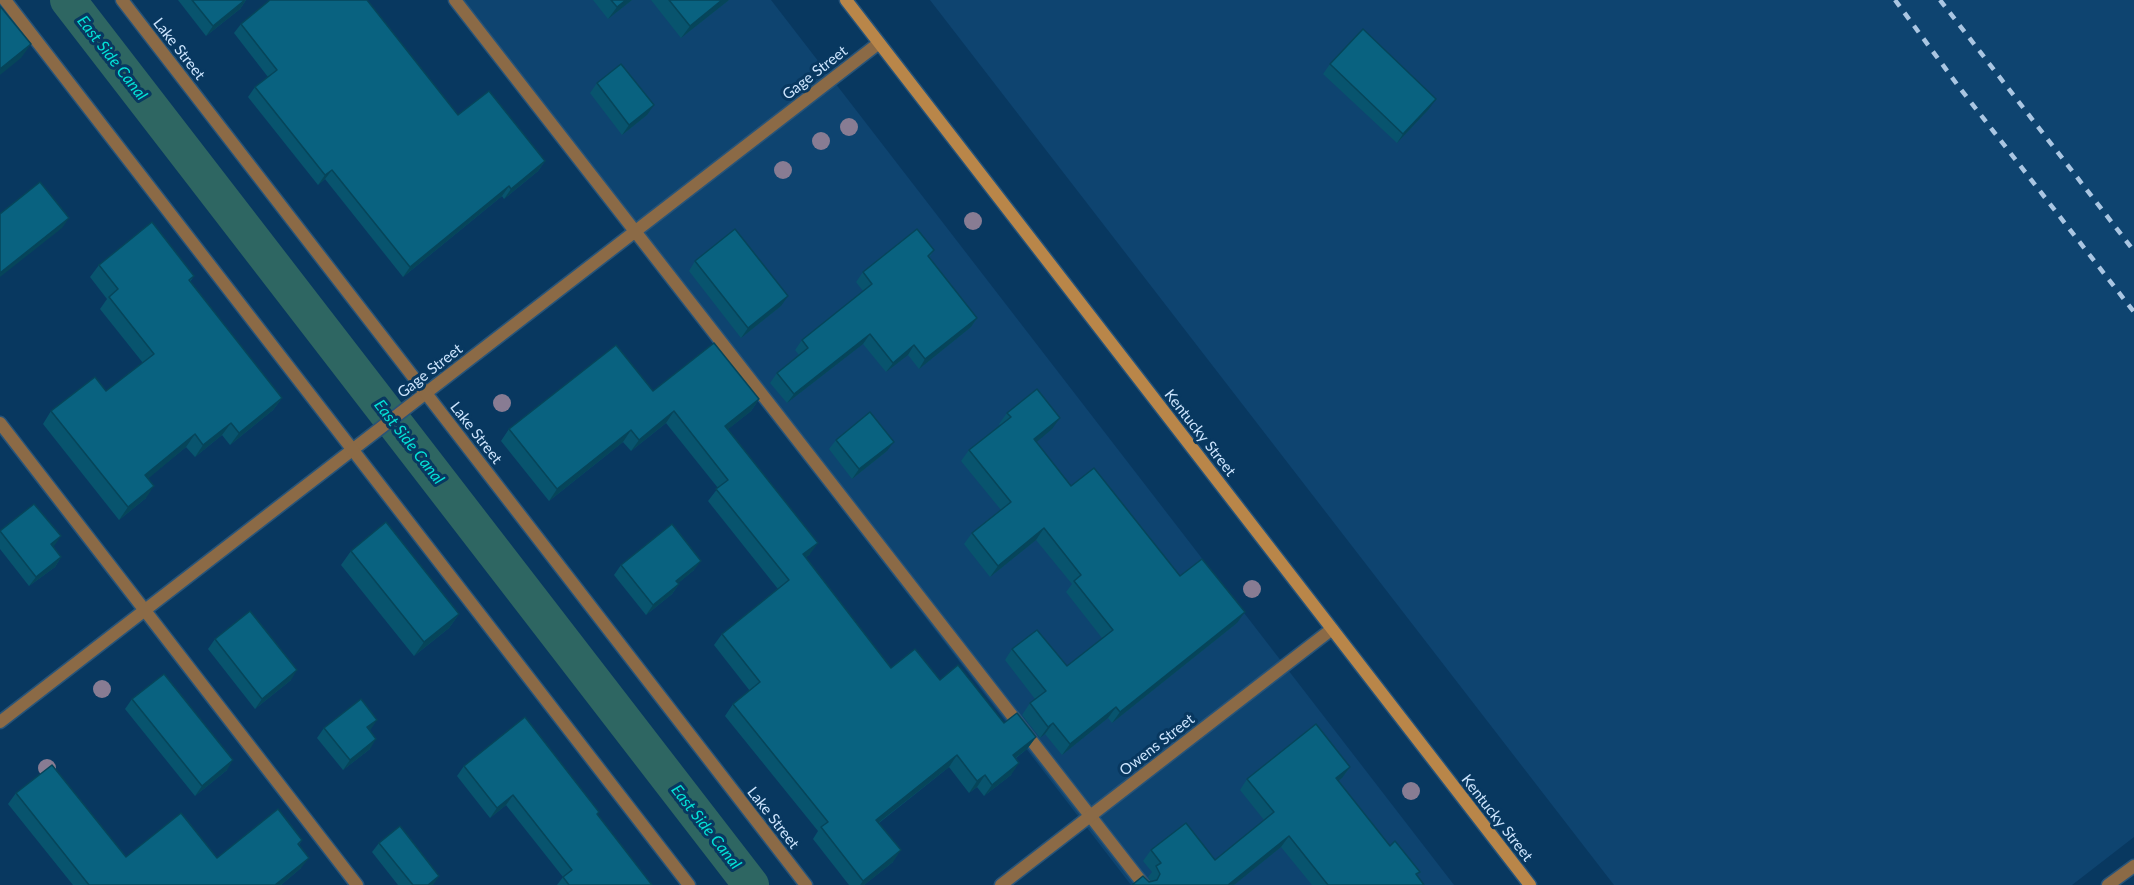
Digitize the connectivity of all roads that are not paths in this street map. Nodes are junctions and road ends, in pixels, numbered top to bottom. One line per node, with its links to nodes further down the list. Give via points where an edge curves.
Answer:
1 (5, 0): 9 (street)
2 (122, 0): 7 (street, Lake Street)
3 (455, 0): 6 (street)
4 (846, 0): 5 (street, Kentucky Street)
5 (879, 43): 6 (street, Gage Street); 11 (street, Kentucky Street)
6 (636, 231): 7 (street, Gage Street); 13 (street)
7 (426, 393): 9 (street, Gage Street); 17 (street, Lake Street)
8 (0, 423): 10 (street)
9 (353, 450): 10 (street, Gage Street); 16 (street)
10 (145, 610): 12 (street, Gage Street); 15 (street)
11 (1332, 629): 13 (street, Owens Street); 20 (street, Kentucky Street)
12 (0, 722)
13 (1090, 816): 18 (street, Owens Street); 19 (street)
14 (2134, 866): 21 (street)
15 (357, 885)
16 (689, 885)
17 (806, 885)
18 (1001, 885)
19 (1144, 885)
20 (1530, 885)
21 (2108, 885)

